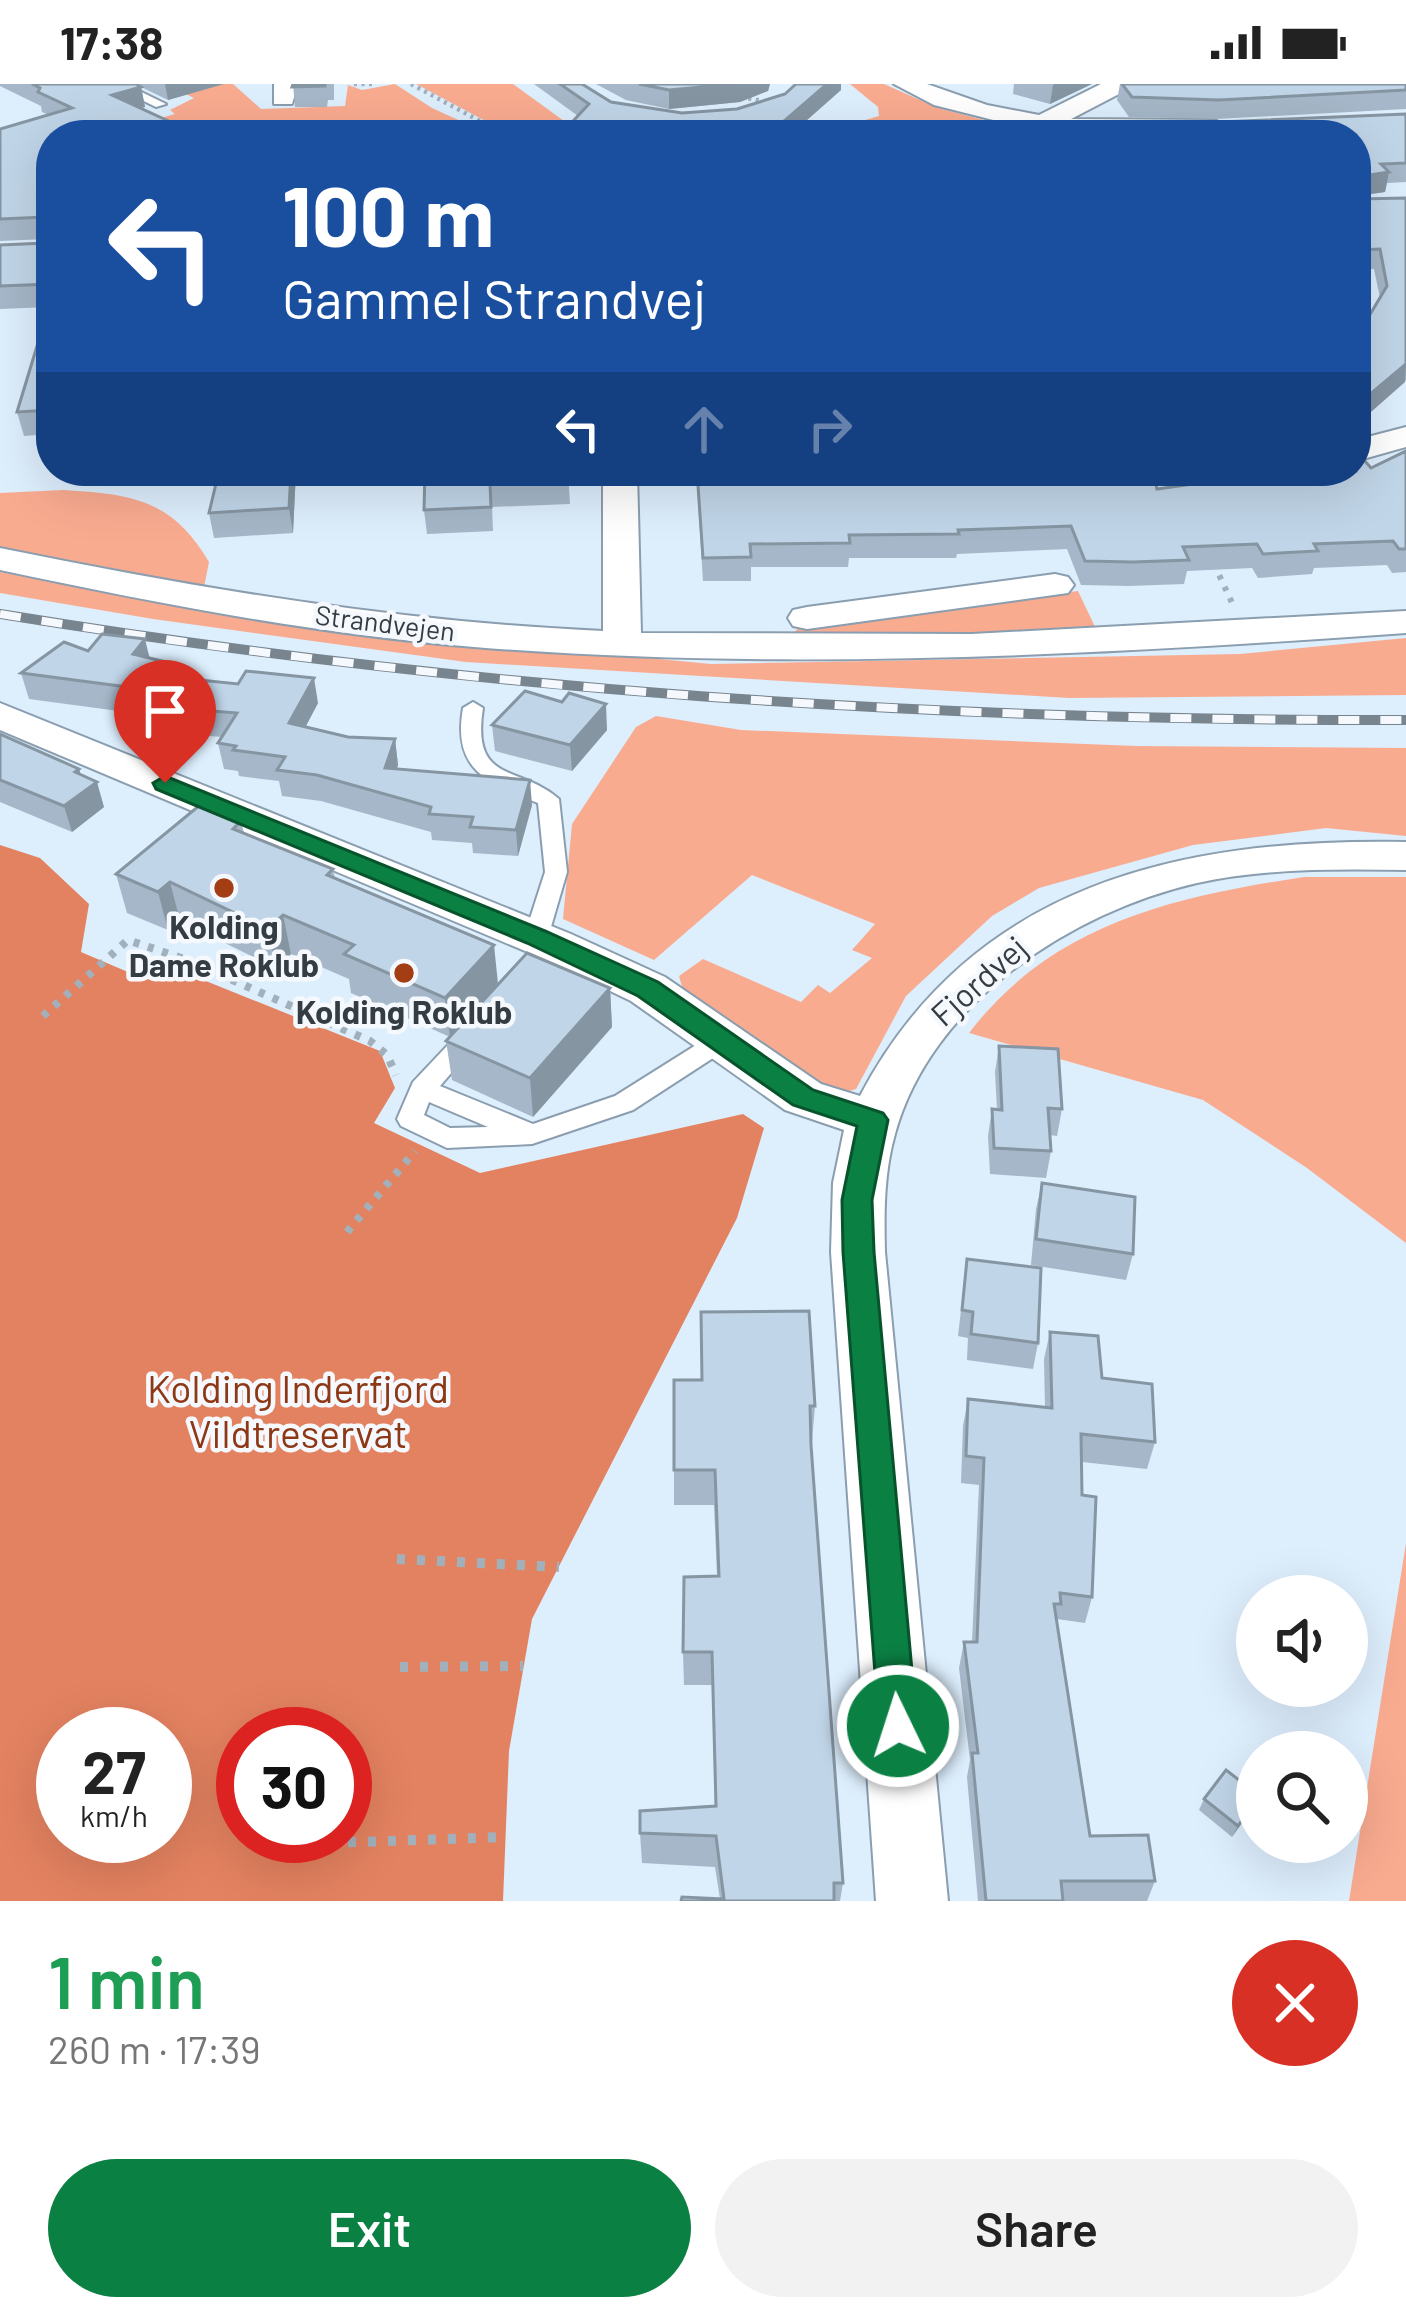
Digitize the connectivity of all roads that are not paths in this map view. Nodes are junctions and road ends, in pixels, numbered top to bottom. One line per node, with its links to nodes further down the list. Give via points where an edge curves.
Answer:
1 (115, 84): 5 (lane)
2 (906, 84): 6 (street)
3 (1206, 84): 4 (street); 7 (street, via 1114,87)
4 (1221, 84)
5 (160, 104)
6 (1023, 120)
7 (1050, 120)
8 (1406, 436): 9 (street)
9 (1371, 446)
10 (620, 486): 14 (street)
11 (0, 559): 14 (street, Strandvejen, via 342,620)
12 (1055, 585): 15 (street, via 778,621)
13 (1406, 622): 15 (street, Strandvejen, via 1040,645)
14 (622, 642): 15 (street, Strandvejen)
15 (775, 645)
16 (473, 708): 19 (lane, via 466,735 477,763 548,799 556,872)
17 (0, 715): 19 (street)
18 (1406, 856): 23 (street, Fjordvej, via 1256,860 1115,893 1064,916 984,968 939,1010 902,1060)
19 (543, 948): 21 (street, via 648,989)
20 (495, 1009): 22 (lane)
21 (722, 1041): 23 (street, via 803,1097); 24 (lane, via 624,1103)
22 (422, 1089): 24 (lane); 24 (lane, via 410,1119 447,1138)
23 (873, 1120): 25 (street, Fjordvej, via 857,1200 859,1252)
24 (532, 1134)
25 (912, 1901)

